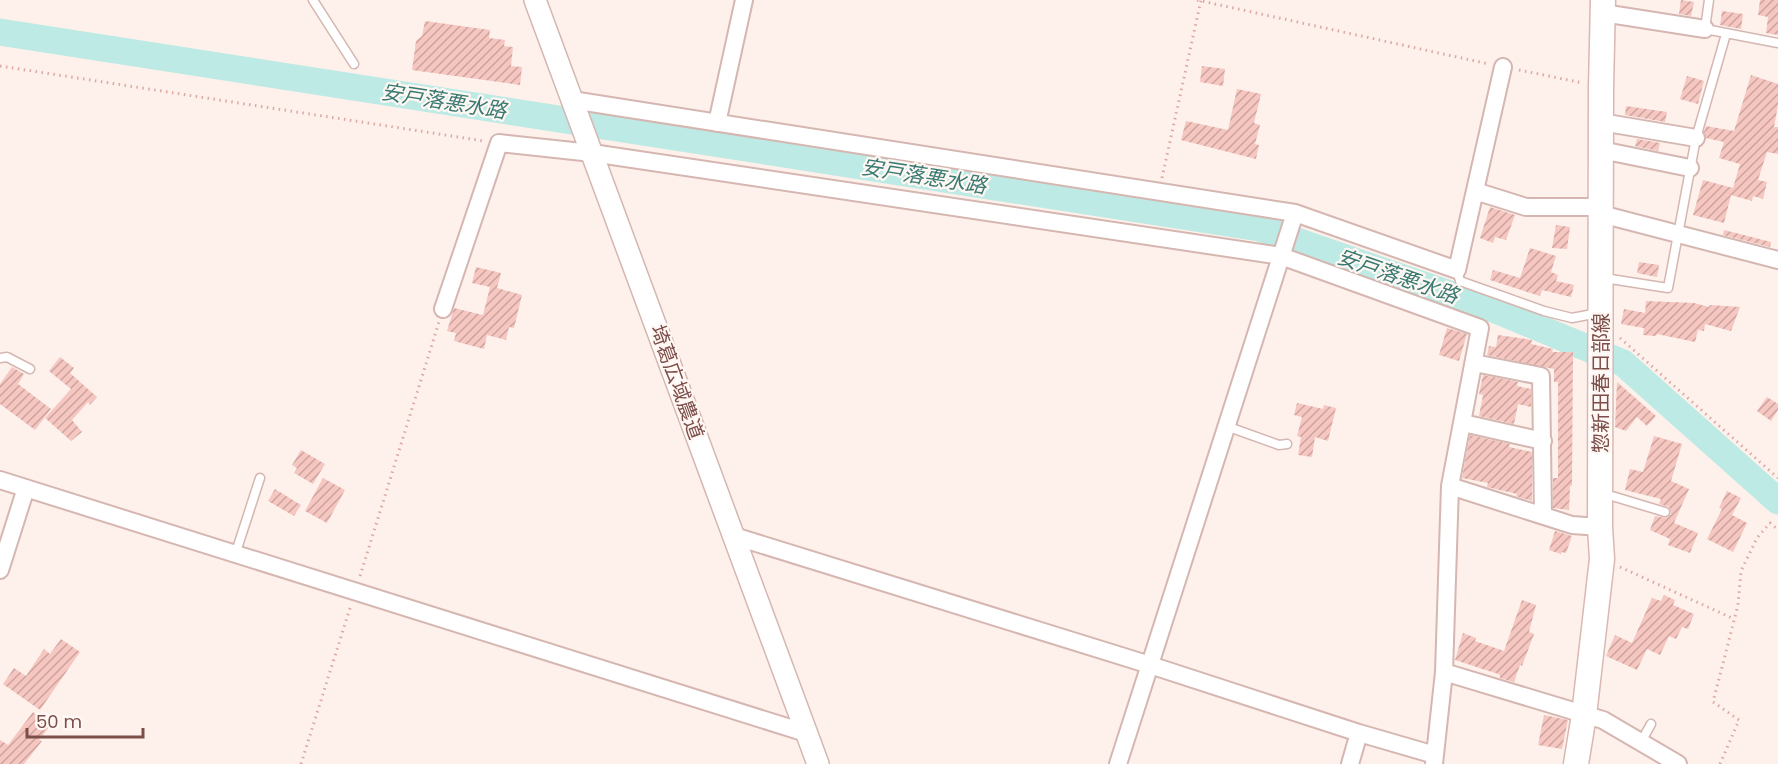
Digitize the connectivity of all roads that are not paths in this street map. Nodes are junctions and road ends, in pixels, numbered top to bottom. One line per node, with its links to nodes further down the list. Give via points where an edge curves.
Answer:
1 (313, 0): 9 (lane)
2 (535, 0): 11 (street, 埼葛広域農道)
3 (744, 0): 13 (street)
4 (1709, 0): 6 (lane)
5 (1603, 7): 6 (street); 12 (main road, 惣新田春日部線)
6 (1705, 29): 7 (lane)
7 (1726, 34): 8 (lane); 14 (lane)
8 (1778, 43)
9 (354, 64)
10 (1503, 67): 18 (street)
11 (574, 104): 13 (street); 15 (street, 埼葛広域農道)
12 (1601, 122): 14 (street); 16 (main road, 惣新田春日部線)
13 (717, 123): 20 (street)
14 (1696, 138): 17 (lane)
15 (590, 149): 22 (street); 26 (street, via 499,143); 43 (street, 埼葛広域農道)
16 (1601, 150): 17 (street); 19 (main road, 惣新田春日部線)
17 (1690, 168): 21 (lane)
18 (1475, 191): 19 (street, via 1526,207); 24 (street)
19 (1601, 210): 21 (street); 25 (main road, 惣新田春日部線)
20 (1295, 213): 22 (street); 24 (street)
21 (1678, 234): 23 (street); 25 (lane, via 1668,288)
22 (1281, 256): 29 (street, via 1480,328); 32 (street)
23 (1778, 260)
24 (1457, 270): 27 (lane, via 1460,281 1544,311 1572,318)
25 (1601, 278): 27 (main road, 惣新田春日部線)
26 (443, 309)
27 (1601, 317): 39 (main road, 惣新田春日部線)
28 (0, 358): 30 (lane, via 8,357)
29 (1474, 363): 31 (street); 33 (street, via 1541,376)
30 (30, 369)
31 (1463, 423): 33 (street); 37 (street)
32 (1226, 426): 34 (lane); 46 (street)
33 (1543, 441): 41 (street)
34 (1287, 444)
35 (260, 478): 44 (lane)
36 (0, 480): 38 (street)
37 (1450, 486): 41 (street); 47 (street)
38 (26, 488): 44 (street); 45 (street)
39 (1601, 493): 40 (lane); 42 (main road, 惣新田春日部線)
40 (1665, 512)
41 (1543, 515): 42 (street, via 1572,525)
42 (1600, 527): 48 (main road, 惣新田春日部線, via 1602,559)
43 (734, 536): 46 (street); 50 (street, 埼葛広域農道)
44 (235, 555): 50 (street)
45 (0, 570)
46 (1150, 665): 51 (street); 55 (street)
47 (1444, 672): 48 (street); 53 (street)
48 (1584, 715): 52 (street, via 1603,720); 57 (main road, 惣新田春日部線)
49 (1651, 724): 52 (lane)
50 (806, 733): 54 (street, 埼葛広域農道)
51 (1359, 733): 53 (street); 56 (street)
52 (1641, 742): 58 (street)
53 (1434, 762)
54 (818, 764)
55 (1118, 764)
56 (1350, 764)
57 (1577, 764)
58 (1678, 764)

